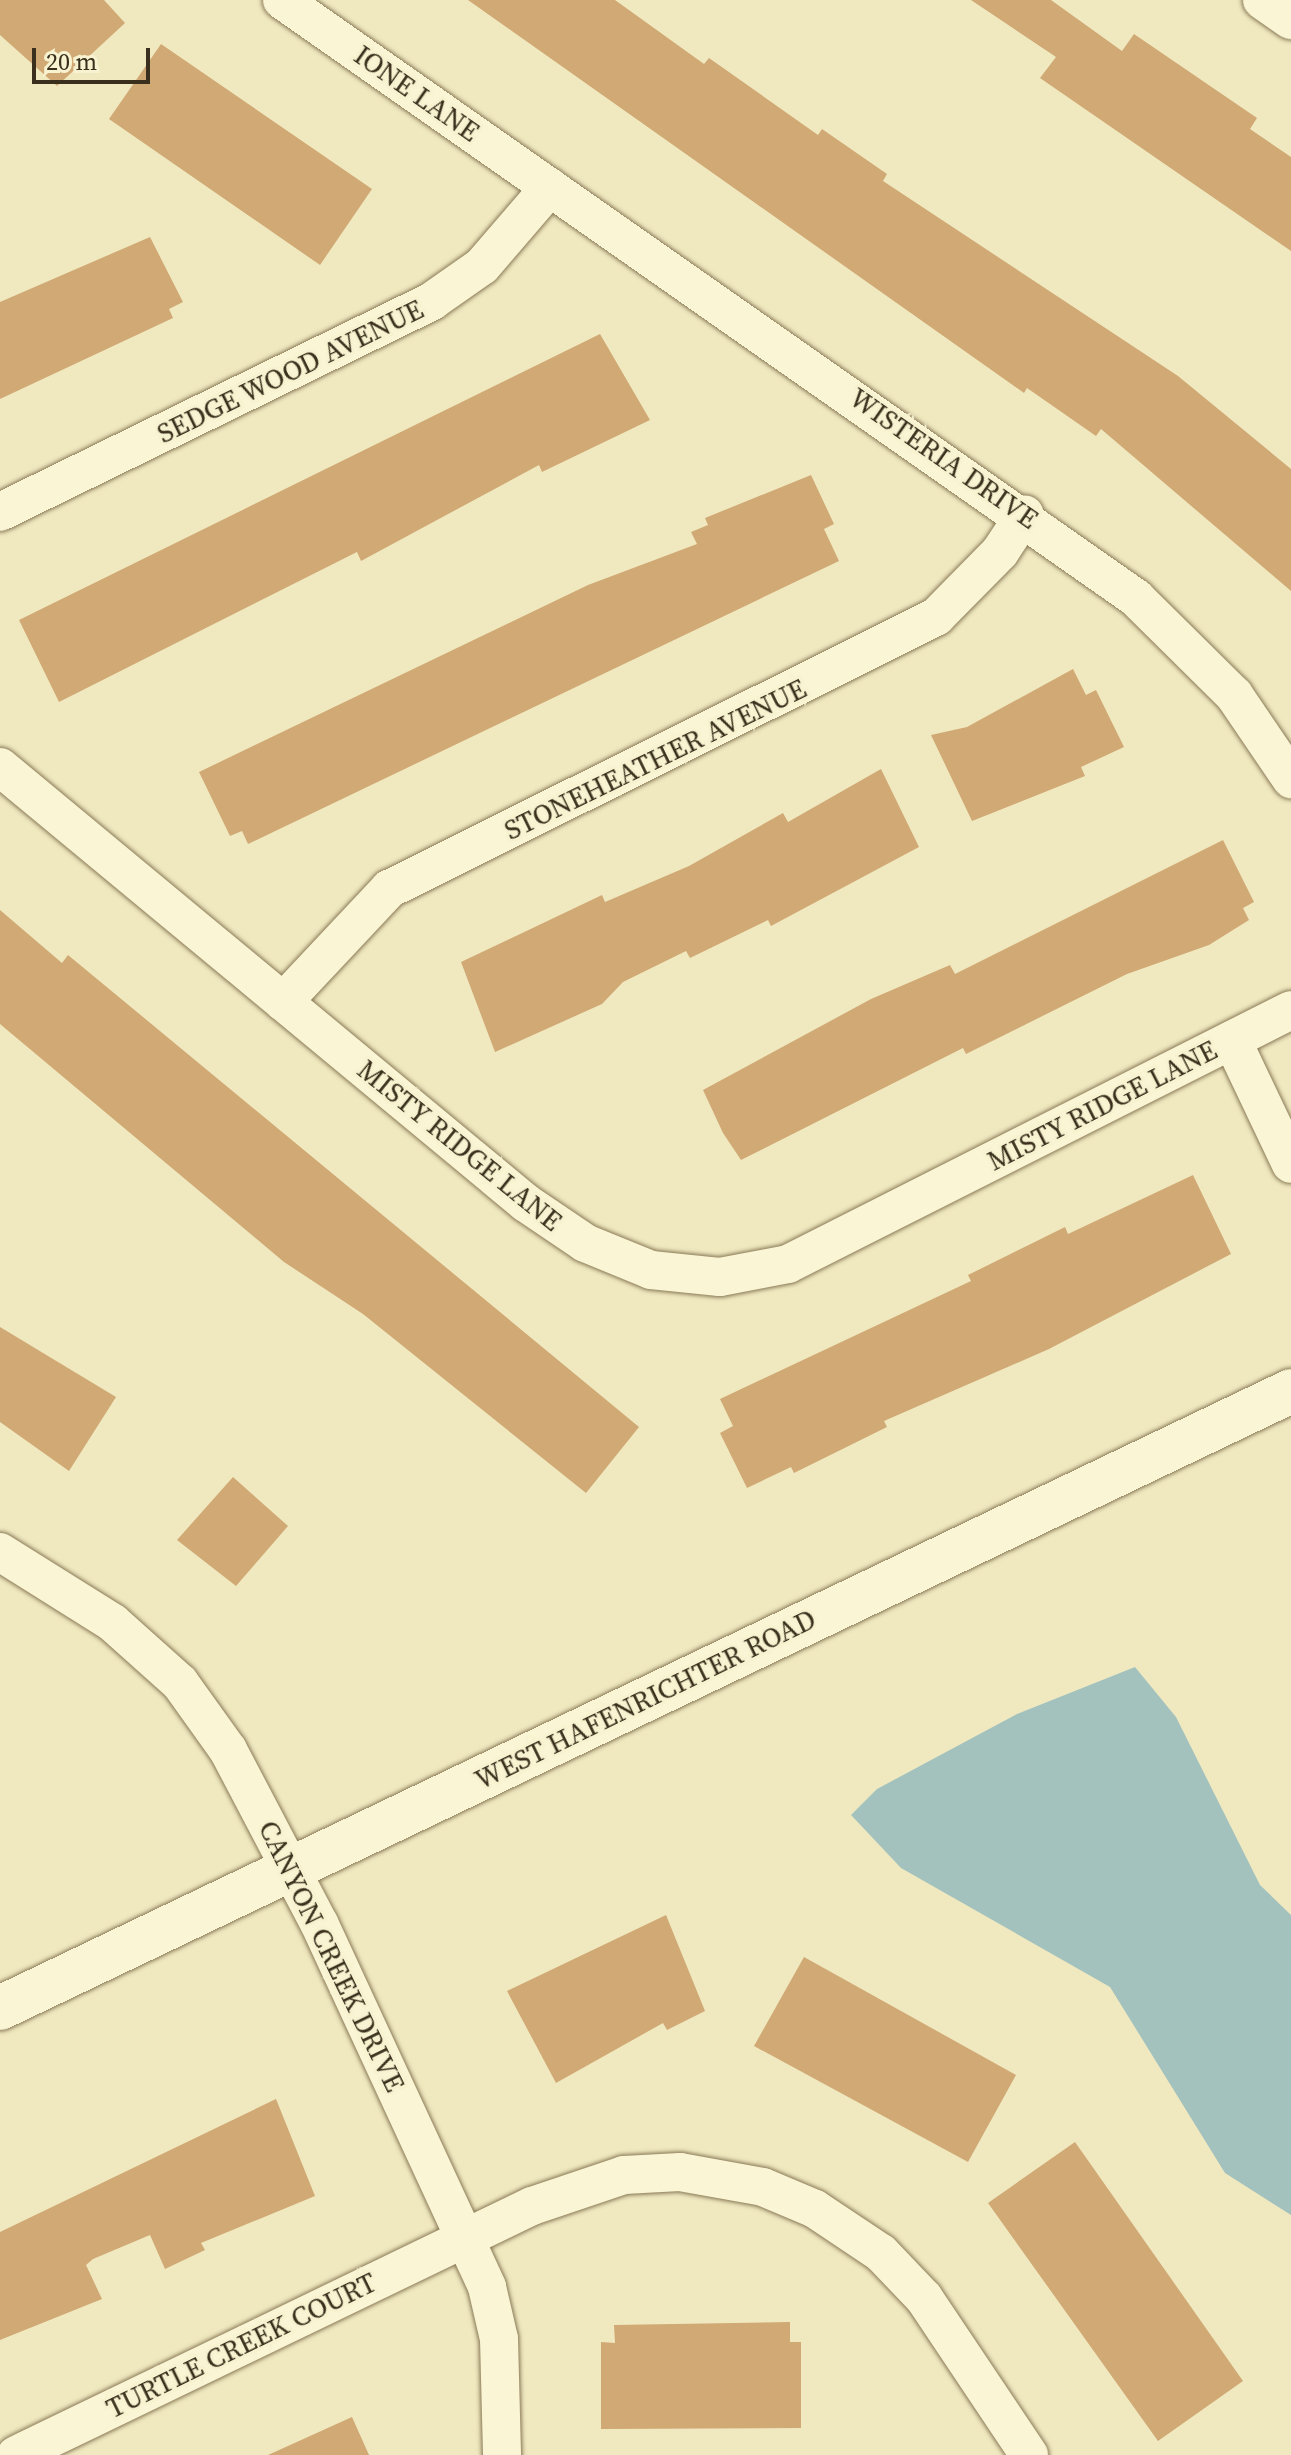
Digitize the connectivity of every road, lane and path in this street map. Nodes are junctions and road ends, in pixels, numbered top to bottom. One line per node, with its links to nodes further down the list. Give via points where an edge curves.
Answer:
1 (282, 0): 4 (street, IONE LANE)
2 (1262, 0): 3 (street)
3 (1291, 20)
4 (550, 187): 5 (street, SEDGE WOOD AVENUE, via 482,266 432,301); 6 (street, WISTERIA DRIVE)
5 (0, 512)
6 (1025, 514): 8 (street, WISTERIA DRIVE, via 1184,639); 9 (street, STONEHEATHER AVENUE, via 1000,552 936,617 389,889)
7 (0, 767): 9 (street, MISTY RIDGE LANE)
8 (1291, 779)
9 (283, 1002): 11 (street, MISTY RIDGE LANE, via 585,1243 651,1270 720,1277 788,1264)
10 (1291, 1010): 11 (street, MISTY RIDGE LANE)
11 (1232, 1040): 12 (street)
12 (1291, 1164)
13 (1291, 1391): 15 (street, WEST HAFENRICHTER ROAD)
14 (0, 1552): 15 (street, CANYON CREEK DRIVE, via 113,1623 180,1683 228,1750)
15 (291, 1869): 16 (street, WEST HAFENRICHTER ROAD); 17 (street, CANYON CREEK DRIVE)
16 (0, 2008)
17 (467, 2235): 18 (street, TURTLE CREEK COURT); 19 (street, CANYON CREEK DRIVE, via 499,2339); 20 (street, TURTLE CREEK COURT, via 624,2175 680,2172 763,2187 815,2209 881,2253 924,2298)
18 (16, 2455)
19 (502, 2455)
20 (1029, 2455)

